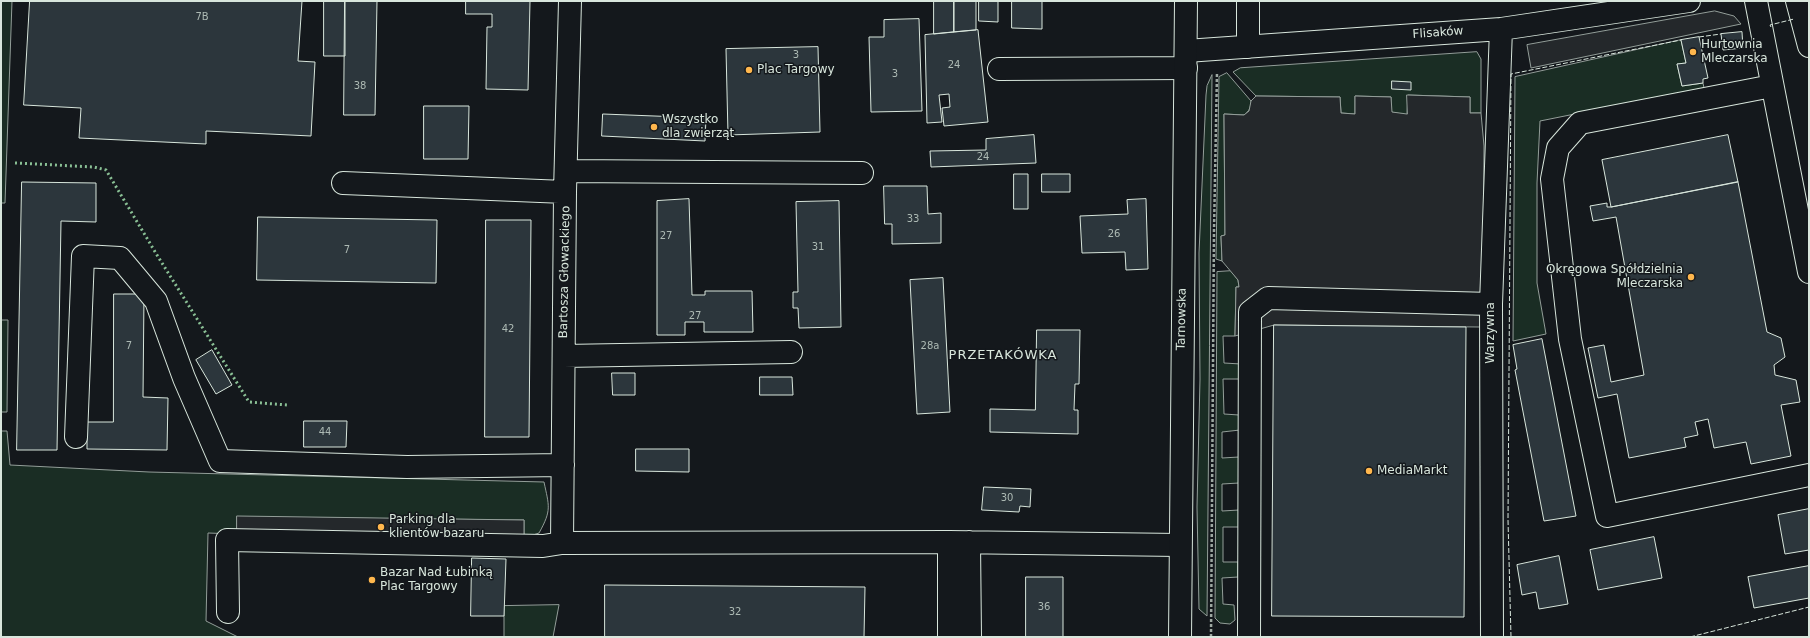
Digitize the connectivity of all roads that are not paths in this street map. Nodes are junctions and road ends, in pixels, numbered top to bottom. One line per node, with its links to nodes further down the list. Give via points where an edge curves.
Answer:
1 (570, 1): 2 (street); 15 (street, Bartosza Głowackiego)
2 (578, 1)
3 (1186, 1): 11 (street, Tarnowska)
4 (1248, 1): 10 (street)
5 (1689, 1): 8 (street, Flisaków)
6 (1756, 1): 13 (street)
7 (1797, 1): 9 (street)
8 (1501, 29): 10 (street, Flisaków); 18 (street, Warzywna)
9 (1809, 46)
10 (1248, 47): 11 (street, Flisaków)
11 (1186, 60): 12 (street, Flisaków); 26 (street, Tarnowska)
12 (999, 69)
13 (1772, 86): 17 (street); 23 (street, via 1580,123 1558,148 1552,179 1570,339 1607,516)
14 (862, 173): 15 (street)
15 (566, 181): 16 (street); 20 (street, Bartosza Głowackiego)
16 (343, 183)
17 (1809, 272)
18 (1491, 304): 31 (street, via 1268,298 1250,312); 32 (street, Warzywna)
19 (791, 352): 20 (street)
20 (564, 356): 22 (street, Bartosza Głowackiego)
21 (76, 437): 22 (street, via 83,256 120,258 156,301 184,378 220,461 407,467)
22 (563, 465): 25 (street, Bartosza Głowackiego)
23 (1809, 475)
24 (959, 542): 25 (street); 26 (street); 28 (street); 29 (street)
25 (562, 543): 27 (street, via 543,546 227,540)
26 (1180, 545): 30 (street, Tarnowska)
27 (228, 612)
28 (949, 637)
29 (970, 637)
30 (1180, 637)
31 (1249, 637)
32 (1492, 637)

